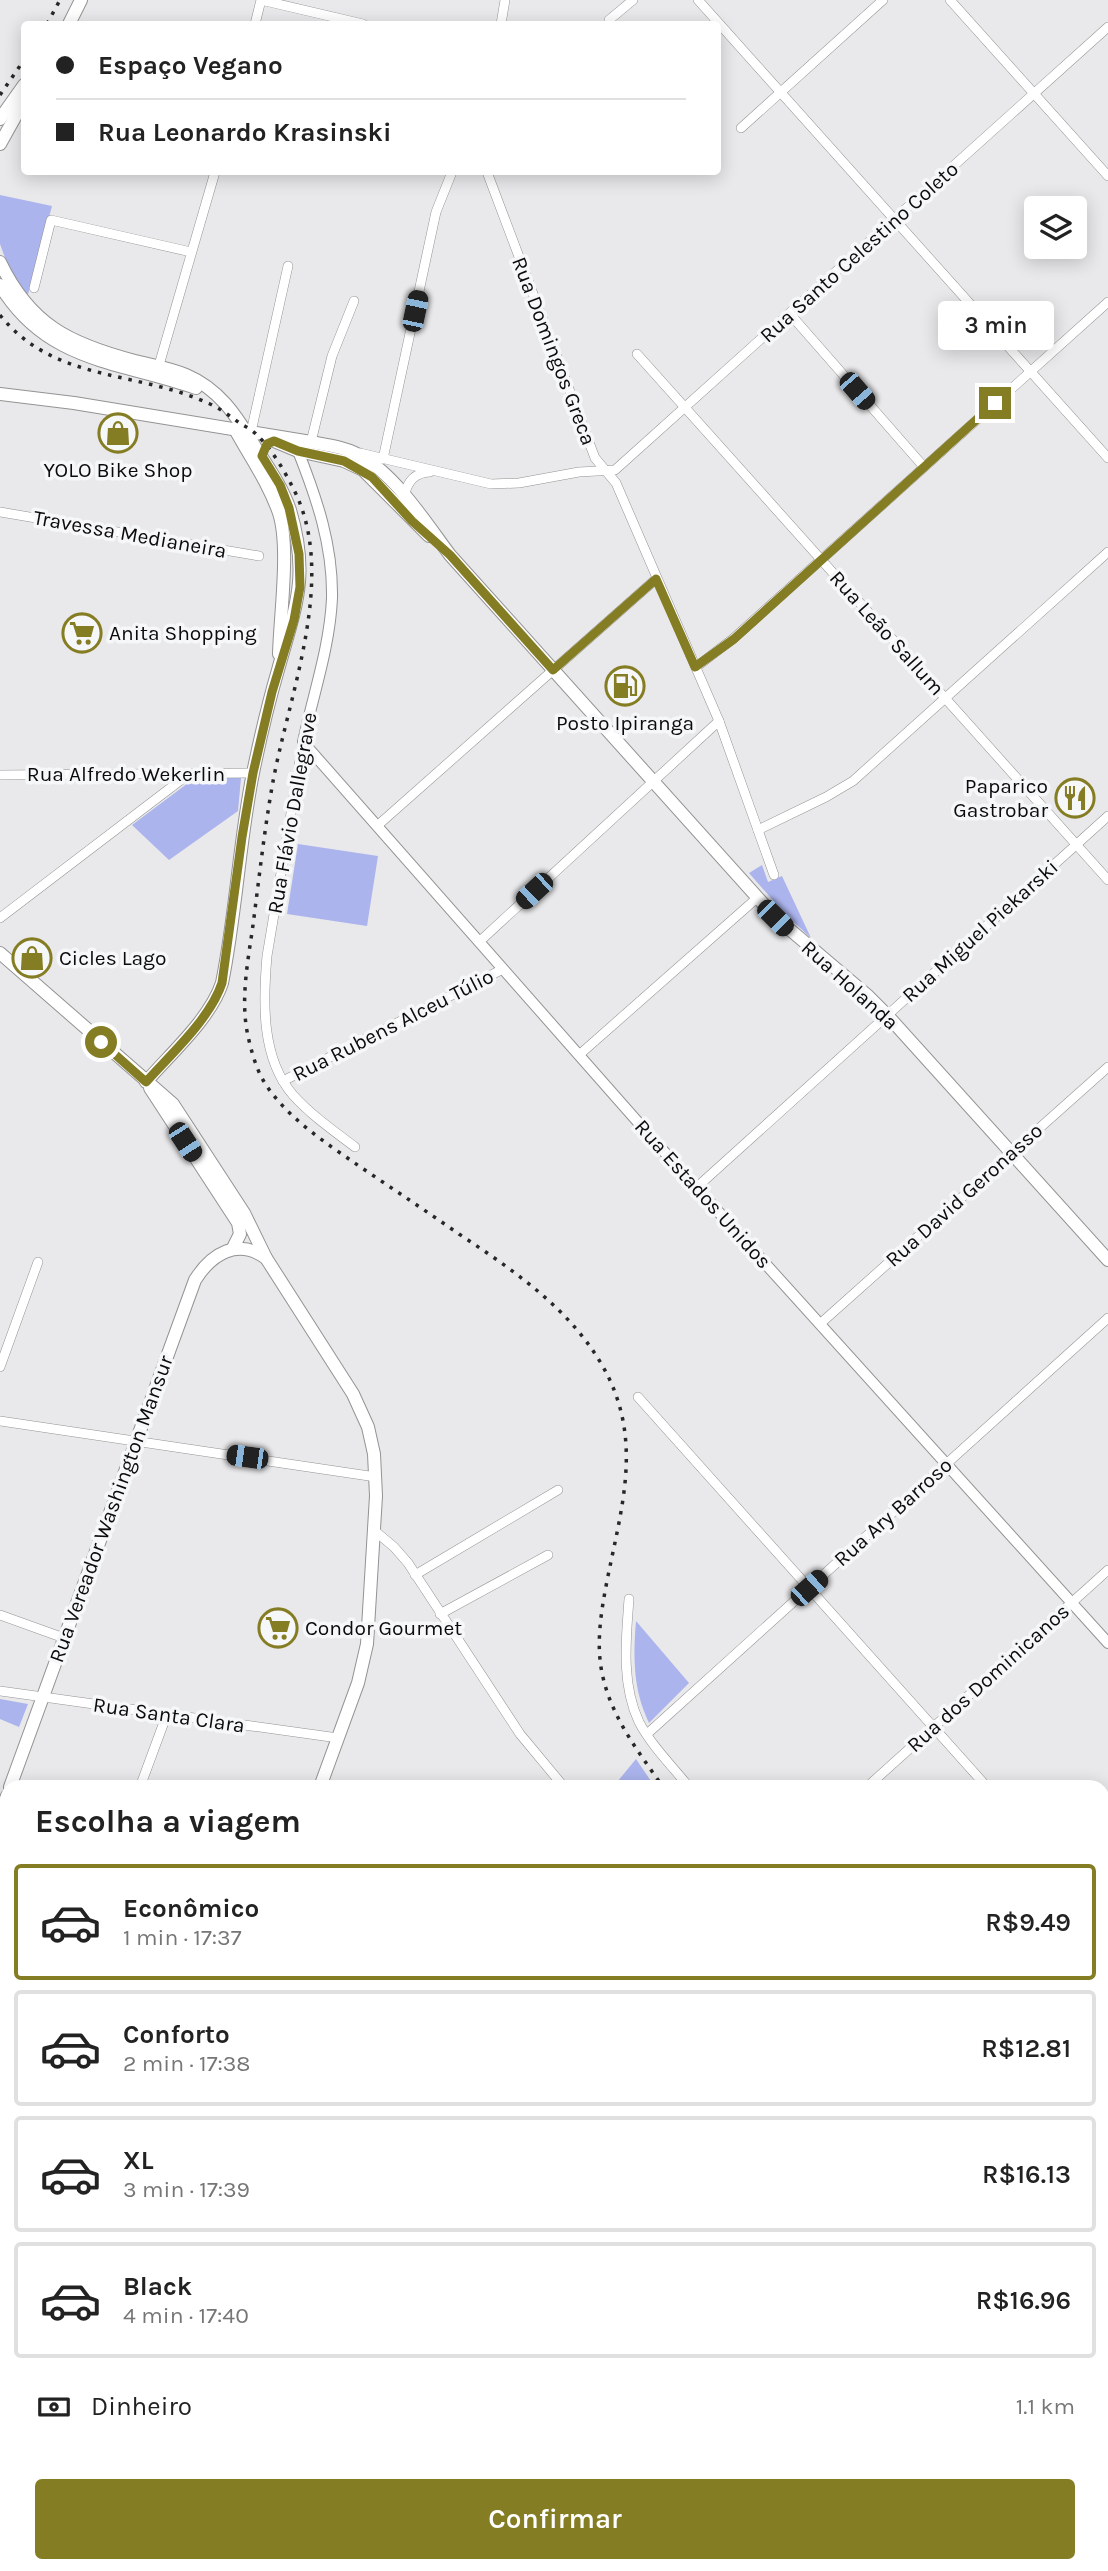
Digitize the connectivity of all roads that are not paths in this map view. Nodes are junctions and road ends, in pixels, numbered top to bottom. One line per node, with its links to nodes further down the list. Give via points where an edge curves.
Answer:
1 (81, 0): 9 (main road)
2 (261, 0): 10 (street); 11 (street)
3 (505, 0): 12 (street)
4 (633, 0): 8 (street)
5 (698, 0): 13 (street)
6 (884, 0): 17 (street)
7 (950, 0): 18 (street)
8 (609, 20)
9 (70, 21)
10 (256, 21)
11 (350, 21)
12 (501, 21)
13 (717, 21)
14 (721, 25): 17 (street)
15 (1108, 27): 18 (street, Rua Santo Celestino Coleto)
16 (21, 89): 20 (main road)
17 (781, 92): 21 (street); 27 (street)
18 (1034, 94): 26 (street); 27 (street, Rua Santo Celestino Coleto)
19 (21, 106): 22 (main road)
20 (0, 119)
21 (741, 128)
22 (0, 144)
23 (214, 175): 28 (street)
24 (451, 175): 47 (street, via 436,212)
25 (488, 175): 51 (street, Rua Domingos Greca, via 595,458)
26 (1108, 176)
27 (895, 220): 35 (street, Rua Santo Celestino Coleto); 38 (street)
28 (191, 252): 32 (street, via 51,220); 37 (street)
29 (0, 262): 37 (main road, Rua Flávio Dallegrave, via 18,295 41,321 87,347)
30 (288, 266): 41 (street)
31 (0, 285): 37 (main road, Rua Flávio Dallegrave, via 18,311 49,338 90,358)
32 (34, 288)
33 (354, 301): 43 (street, via 332,356)
34 (1108, 302): 38 (street)
35 (790, 314): 40 (street, Rua Santo Celestino Coleto); 49 (street)
36 (637, 354): 40 (street, Rua Leão Sallum)
37 (158, 371): 41 (main road, Rua Flávio Dallegrave, via 210,396)
38 (1031, 372): 46 (street); 49 (street)
39 (0, 394): 41 (main road)
40 (685, 408): 51 (street, Rua Santo Celestino Coleto, via 622,465); 57 (street, Rua Leão Sallum)
41 (247, 431): 42 (main road); 43 (main road); 48 (main road, Rua Flávio Dallegrave); 60 (main road, Rua Flávio Dallegrave, via 280,516 284,539)
42 (274, 441): 44 (main road); 48 (main road, via 264,447)
43 (311, 442): 45 (main road)
44 (298, 451): 45 (main road); 64 (street, Rua Flávio Dallegrave, via 323,518 332,600)
45 (346, 456): 47 (street); 52 (main road, Rua Holanda, via 377,469); 55 (main road, Rua Holanda)
46 (1108, 458)
47 (383, 459): 50 (street)
48 (264, 460): 60 (main road, Rua Flávio Dallegrave, via 289,508 299,554 298,604)
49 (924, 467): 57 (street)
50 (435, 471): 51 (street, via 505,484); 52 (street, via 410,480)
51 (607, 472): 58 (street, Rua Domingos Greca, via 616,483)
52 (404, 496): 55 (main road, Rua Holanda)
53 (0, 512): 56 (street, Travessa Medianeira)
54 (1108, 552): 62 (street)
55 (450, 555): 61 (main road, Rua Holanda)
56 (259, 556)
57 (821, 560): 59 (street, via 734,639); 62 (street, Rua Leão Sallum)
58 (656, 579): 59 (street, Rua Domingos Greca); 61 (street)
59 (695, 667): 63 (street, Rua Domingos Greca)
60 (278, 668): 66 (main road, Rua Flávio Dallegrave)
61 (553, 670): 68 (main road, Rua Holanda); 70 (street)
62 (945, 698): 71 (street, via 846,785); 72 (street, Rua Leão Sallum)
63 (719, 720): 68 (street); 71 (street, Rua Domingos Greca)
64 (303, 742): 70 (street, Rua Estados Unidos); 83 (street, Rua Flávio Dallegrave, via 265,982 270,1051)
65 (190, 773): 66 (street, Rua Alfredo Wekerlin); 67 (street, Rua Alfredo Wekerlin); 76 (street)
66 (253, 773): 84 (main road, Rua Flávio Dallegrave, via 218,995)
67 (0, 775)
68 (653, 782): 75 (main road, Rua Holanda); 77 (street)
69 (1108, 816): 72 (street, Rua Miguel Piekarski)
70 (376, 826): 77 (street, Rua Estados Unidos)
71 (758, 830): 73 (street, Rua Domingos Greca)
72 (1076, 844): 74 (street, Rua Leão Sallum); 80 (street, Rua Miguel Piekarski)
73 (774, 874)
74 (1106, 876)
75 (757, 898): 80 (main road, Rua Holanda); 81 (street)
76 (0, 918)
77 (479, 942): 79 (street, Rua Estados Unidos)
78 (0, 953): 84 (main road)
79 (503, 969): 81 (street, Rua Estados Unidos); 83 (street, Rua Rubens Alceu Túlio)
80 (887, 1015): 86 (main road, Rua Holanda); 87 (street, Rua Miguel Piekarski)
81 (579, 1055): 87 (street, Rua Estados Unidos)
82 (1108, 1067): 86 (street, Rua David Geronasso)
83 (283, 1081): 85 (street, Rua Flávio Dallegrave, via 307,1108)
84 (146, 1082): 88 (main road, via 238,1223 240,1234); 89 (main road, via 173,1104 244,1213)
85 (355, 1147)
86 (1012, 1153): 90 (main road, Rua Holanda); 93 (street, Rua David Geronasso)
87 (697, 1187): 93 (street, Rua Estados Unidos)
88 (233, 1248): 89 (main road, via 251,1249); 97 (main road, Rua Vereador Washington Mansur, via 208,1263 195,1280)
89 (267, 1258): 99 (main road, via 362,1410)
90 (1108, 1259)
91 (38, 1262): 94 (street)
92 (1108, 1318): 98 (street, Rua Ary Barroso)
93 (821, 1323): 98 (street, Rua Estados Unidos)
94 (0, 1367)
95 (638, 1397): 105 (street)
96 (0, 1421): 97 (street)
97 (136, 1441): 99 (street); 110 (main road, Rua Vereador Washington Mansur)
98 (947, 1464): 105 (street, Rua Ary Barroso); 107 (street, Rua Estados Unidos)
99 (376, 1477): 101 (main road)
100 (558, 1490): 104 (street)
101 (375, 1531): 104 (street); 117 (main road, via 368,1644)
102 (548, 1555): 108 (street)
103 (1108, 1570): 107 (street, Rua dos Dominicanos)
104 (415, 1575): 108 (street)
105 (809, 1588): 115 (street); 116 (street, Rua Ary Barroso)
106 (629, 1599): 116 (street, via 626,1668 633,1707)
107 (1072, 1603): 111 (street, Rua Estados Unidos); 115 (street, Rua dos Dominicanos)
108 (440, 1614): 121 (street, via 520,1734)
109 (0, 1615): 110 (street)
110 (64, 1638): 113 (main road, Rua Vereador Washington Mansur)
111 (1108, 1643)
112 (0, 1691): 113 (street, Rua Santa Clara)
113 (43, 1697): 114 (street, Rua Santa Clara); 118 (main road, Rua Vereador Washington Mansur)
114 (167, 1714): 117 (street, Rua Santa Clara); 119 (street)
115 (934, 1727): 123 (street, Rua dos Dominicanos); 124 (street)
116 (647, 1734): 122 (street)
117 (338, 1738): 120 (main road)
118 (13, 1780)
119 (143, 1780)
120 (323, 1780)
121 (558, 1780)
122 (683, 1780)
123 (875, 1780)
124 (981, 1780)

